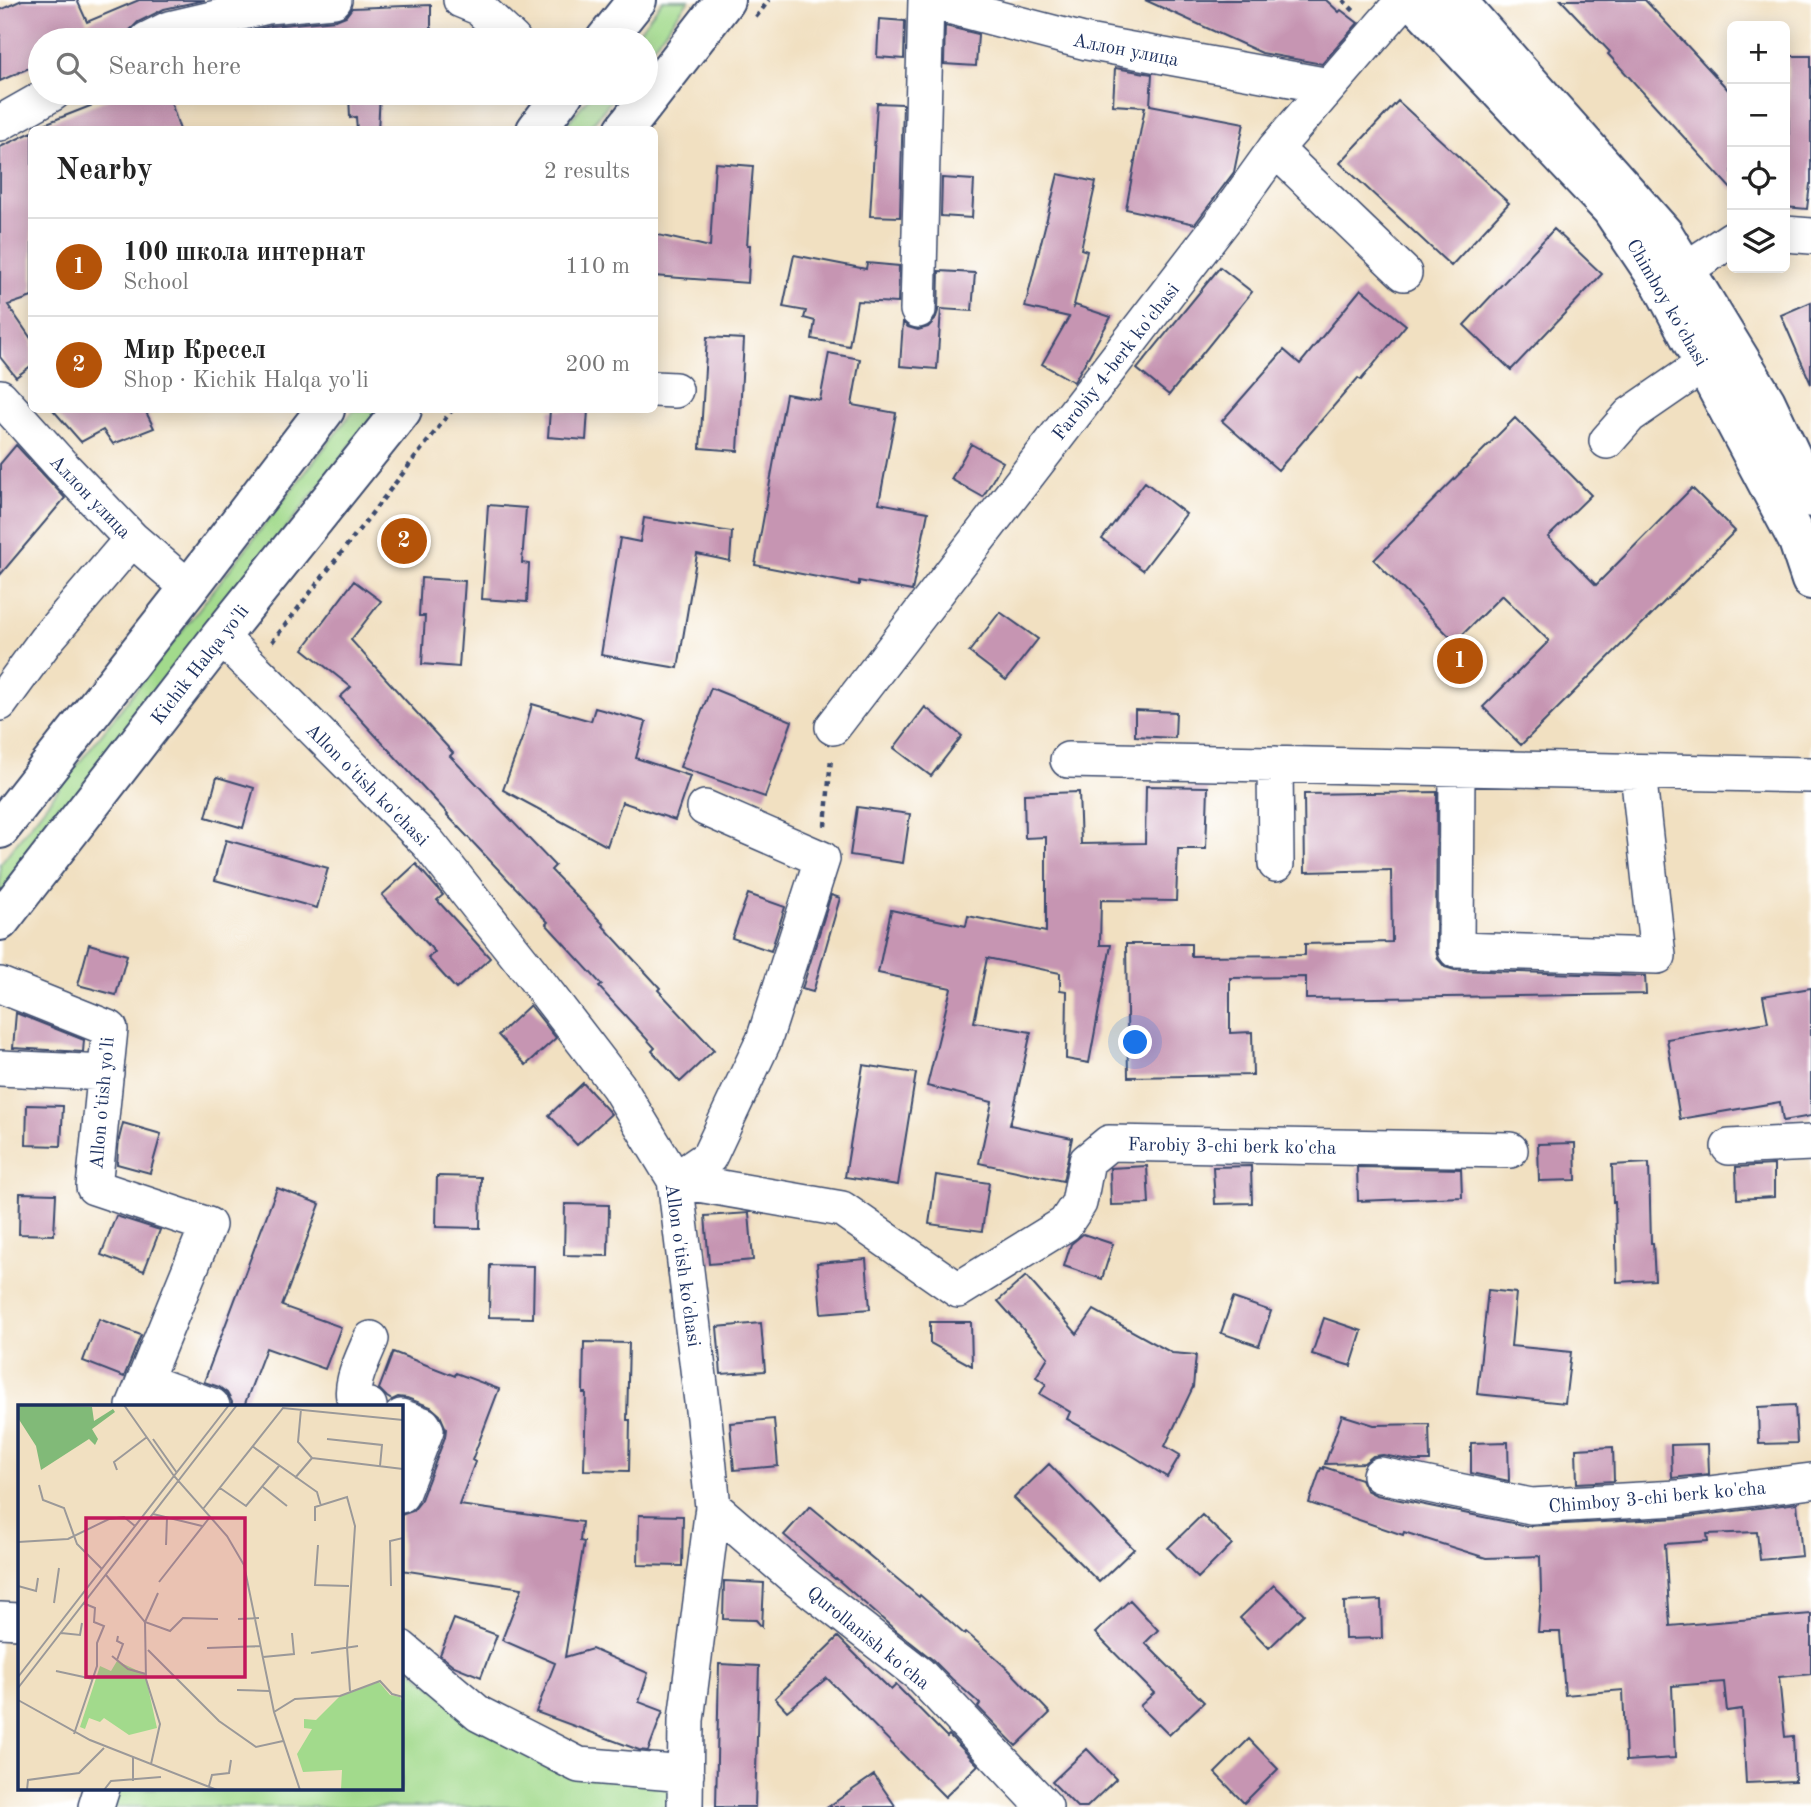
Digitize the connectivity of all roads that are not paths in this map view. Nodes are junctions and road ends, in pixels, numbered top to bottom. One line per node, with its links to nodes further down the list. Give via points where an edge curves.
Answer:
1 (334, 0): 9 (street, via 268,6)
2 (461, 0): 10 (street, via 478,7)
3 (637, 0): 11 (main road)
4 (725, 0): 12 (main road)
5 (926, 0): 13 (street, Аллон улица, via 1087,42); 26 (street)
6 (1404, 0): 13 (street, Farobiy 4-berk ko'chasi)
7 (1414, 0): 25 (main road, Chimboy ko'chasi)
8 (1457, 0): 25 (main road, Chimboy ko'chasi, via 1663,233)
9 (173, 28)
10 (500, 28)
11 (615, 28)
12 (658, 86)
13 (1329, 86): 20 (street, Farobiy 4-berk ko'chasi)
14 (32, 105): 17 (street)
15 (555, 105): 18 (main road)
16 (643, 105): 19 (main road)
17 (0, 124)
18 (539, 126)
19 (627, 126)
20 (1275, 149): 24 (street); 38 (street, Farobiy 4-berk ko'chasi)
21 (1790, 234): 22 (street)
22 (1811, 236)
23 (1727, 242): 25 (street)
24 (1404, 273)
25 (1674, 277): 27 (main road, Chimboy ko'chasi); 32 (main road, Chimboy ko'chasi, via 1766,402)
26 (918, 310)
27 (1704, 364): 31 (street, via 1630,415); 34 (main road, Chimboy ko'chasi, via 1798,541)
28 (0, 397): 33 (street, Аллон улица)
29 (322, 413): 35 (main road)
30 (400, 413): 36 (main road, Kichik Halqa yo'li)
31 (1607, 441)
32 (1811, 498)
33 (132, 539): 35 (street, Аллон улица); 37 (street, via 46,640)
34 (1811, 580)
35 (189, 588): 45 (main road)
36 (219, 637): 47 (main road, Kichik Halqa yo'li); 54 (street, Allon o'tish ko'chasi, via 428,843 618,1086)
37 (0, 703)
38 (833, 727)
39 (1068, 760): 40 (street)
40 (1275, 764): 41 (street); 46 (street)
41 (1457, 768): 42 (street); 42 (street, via 1456,950 1657,956)
42 (1638, 772): 43 (street)
43 (1811, 775)
44 (705, 808): 54 (street, via 822,859 764,1040 709,1157)
45 (0, 829)
46 (1276, 864)
47 (0, 920)
48 (0, 985): 50 (street, Allon o'tish yo'li, via 110,1030)
49 (0, 1068): 50 (street)
50 (106, 1073): 56 (street, Allon o'tish yo'li, via 94,1187 208,1225)
51 (1811, 1143): 52 (street)
52 (1729, 1147)
53 (1510, 1150): 54 (street, Farobiy 3-chi berk ko'cha, via 1109,1143 1087,1161 1079,1203 1065,1224 958,1290 842,1209)
54 (675, 1180): 63 (street, Allon o'tish ko'chasi)
55 (371, 1339): 58 (street, via 353,1387 353,1396)
56 (139, 1394): 57 (street)
57 (206, 1405)
58 (365, 1405)
59 (402, 1417): 62 (street, via 423,1424 426,1430)
60 (1380, 1475): 61 (street, Chimboy 3-chi berk ko'cha, via 1531,1506 1678,1498)
61 (1811, 1481)
62 (402, 1492)
63 (713, 1507): 68 (street, Allon o'tish ko'chasi, via 686,1720); 70 (street, Qurollanish ko'cha, via 919,1674)
64 (0, 1620): 65 (street)
65 (18, 1621)
66 (402, 1649): 68 (street, via 479,1714 579,1765)
67 (101, 1790): 69 (street)
68 (685, 1790)
69 (96, 1807)
70 (1045, 1807)

